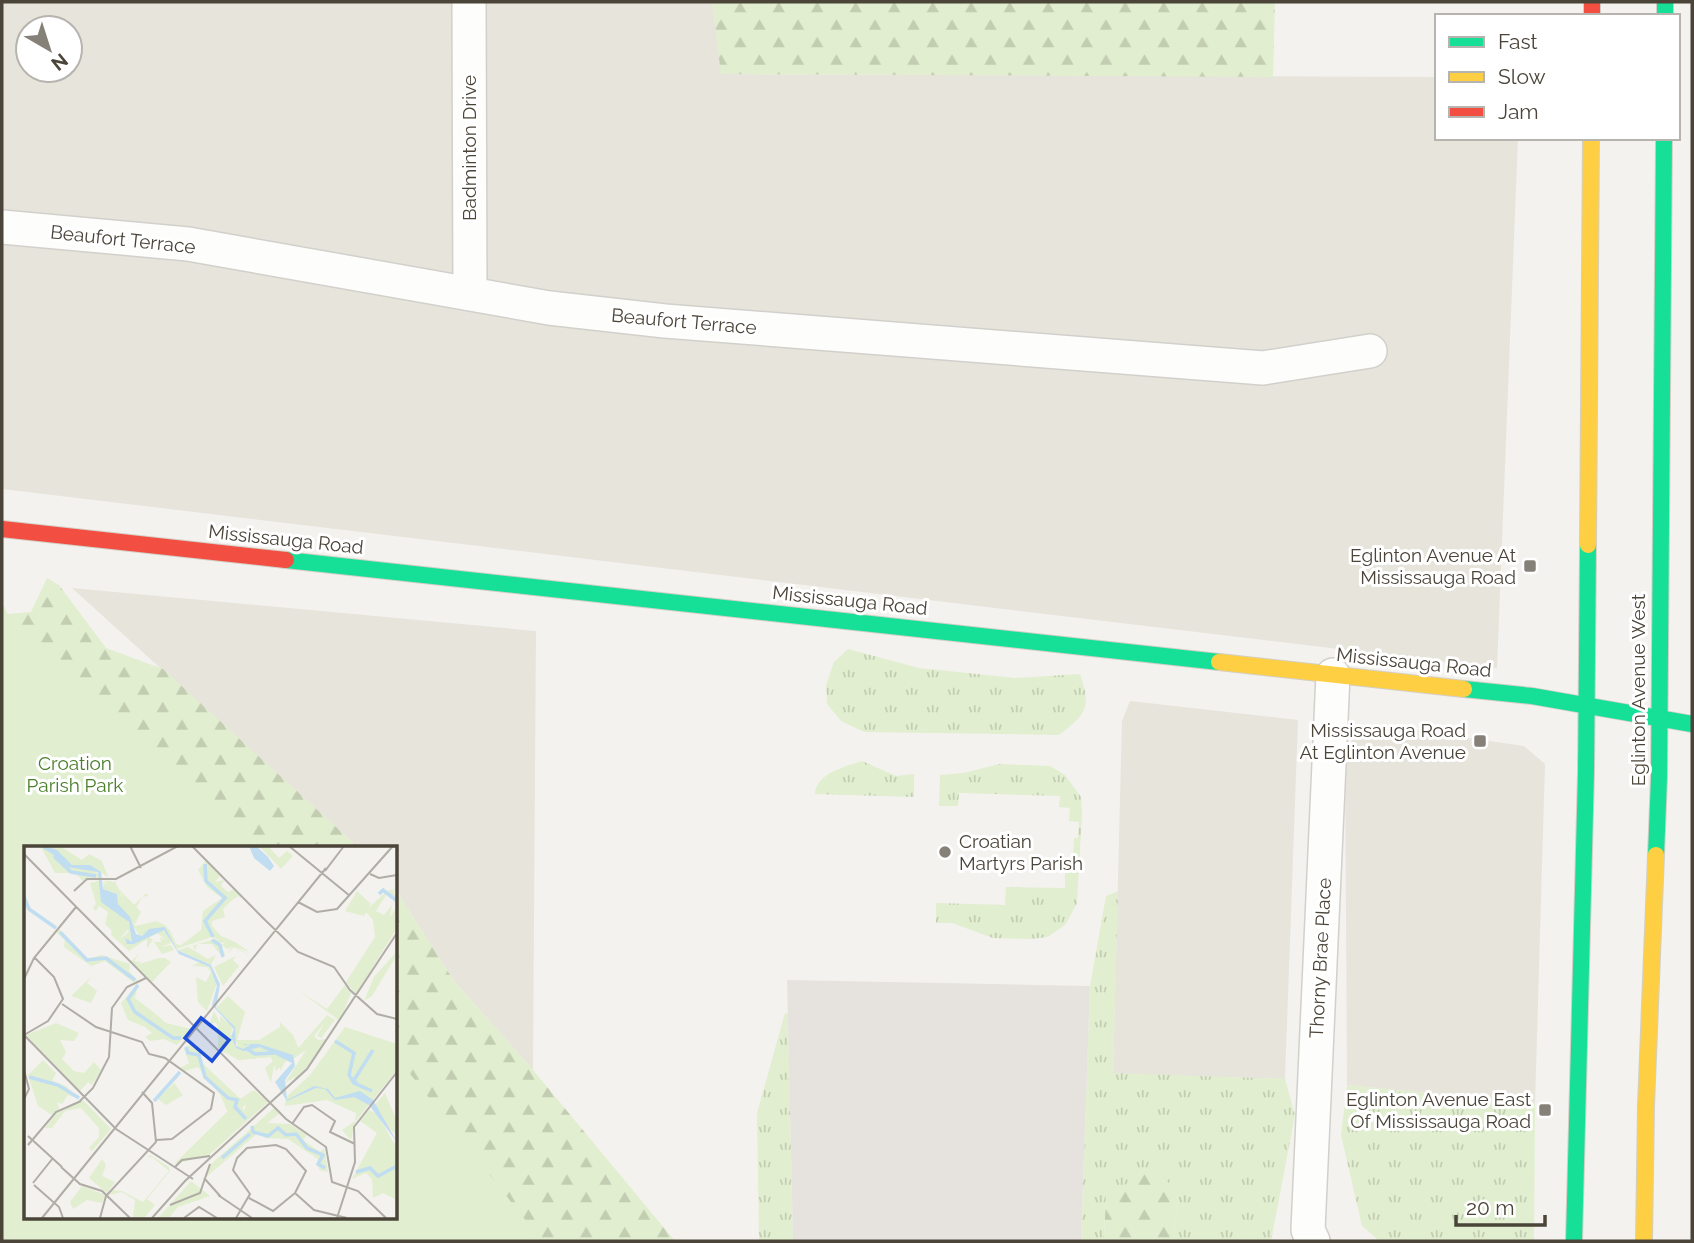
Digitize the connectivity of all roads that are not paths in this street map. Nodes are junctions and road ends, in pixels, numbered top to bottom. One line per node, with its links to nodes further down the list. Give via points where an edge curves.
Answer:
1 (469, 2): 5 (street, Badminton Drive)
2 (1591, 140): 9 (main road)
3 (1664, 140): 10 (main road, Eglinton Avenue West)
4 (2, 227): 5 (street, Beaufort Terrace, via 188,244)
5 (470, 294): 6 (street, Beaufort Terrace, via 665,321 1263,368)
6 (1370, 351)
7 (2, 529): 8 (main road, Mississauga Road)
8 (1333, 674): 9 (main road, Mississauga Road); 12 (street, Thorny Brae Place, via 1308,1230)
9 (1587, 706): 10 (main road, Mississauga Road); 13 (main road)
10 (1660, 718): 11 (main road, Mississauga Road); 14 (main road, Eglinton Avenue West)
11 (1692, 724)
12 (1313, 1241)
13 (1574, 1241)
14 (1644, 1241)

